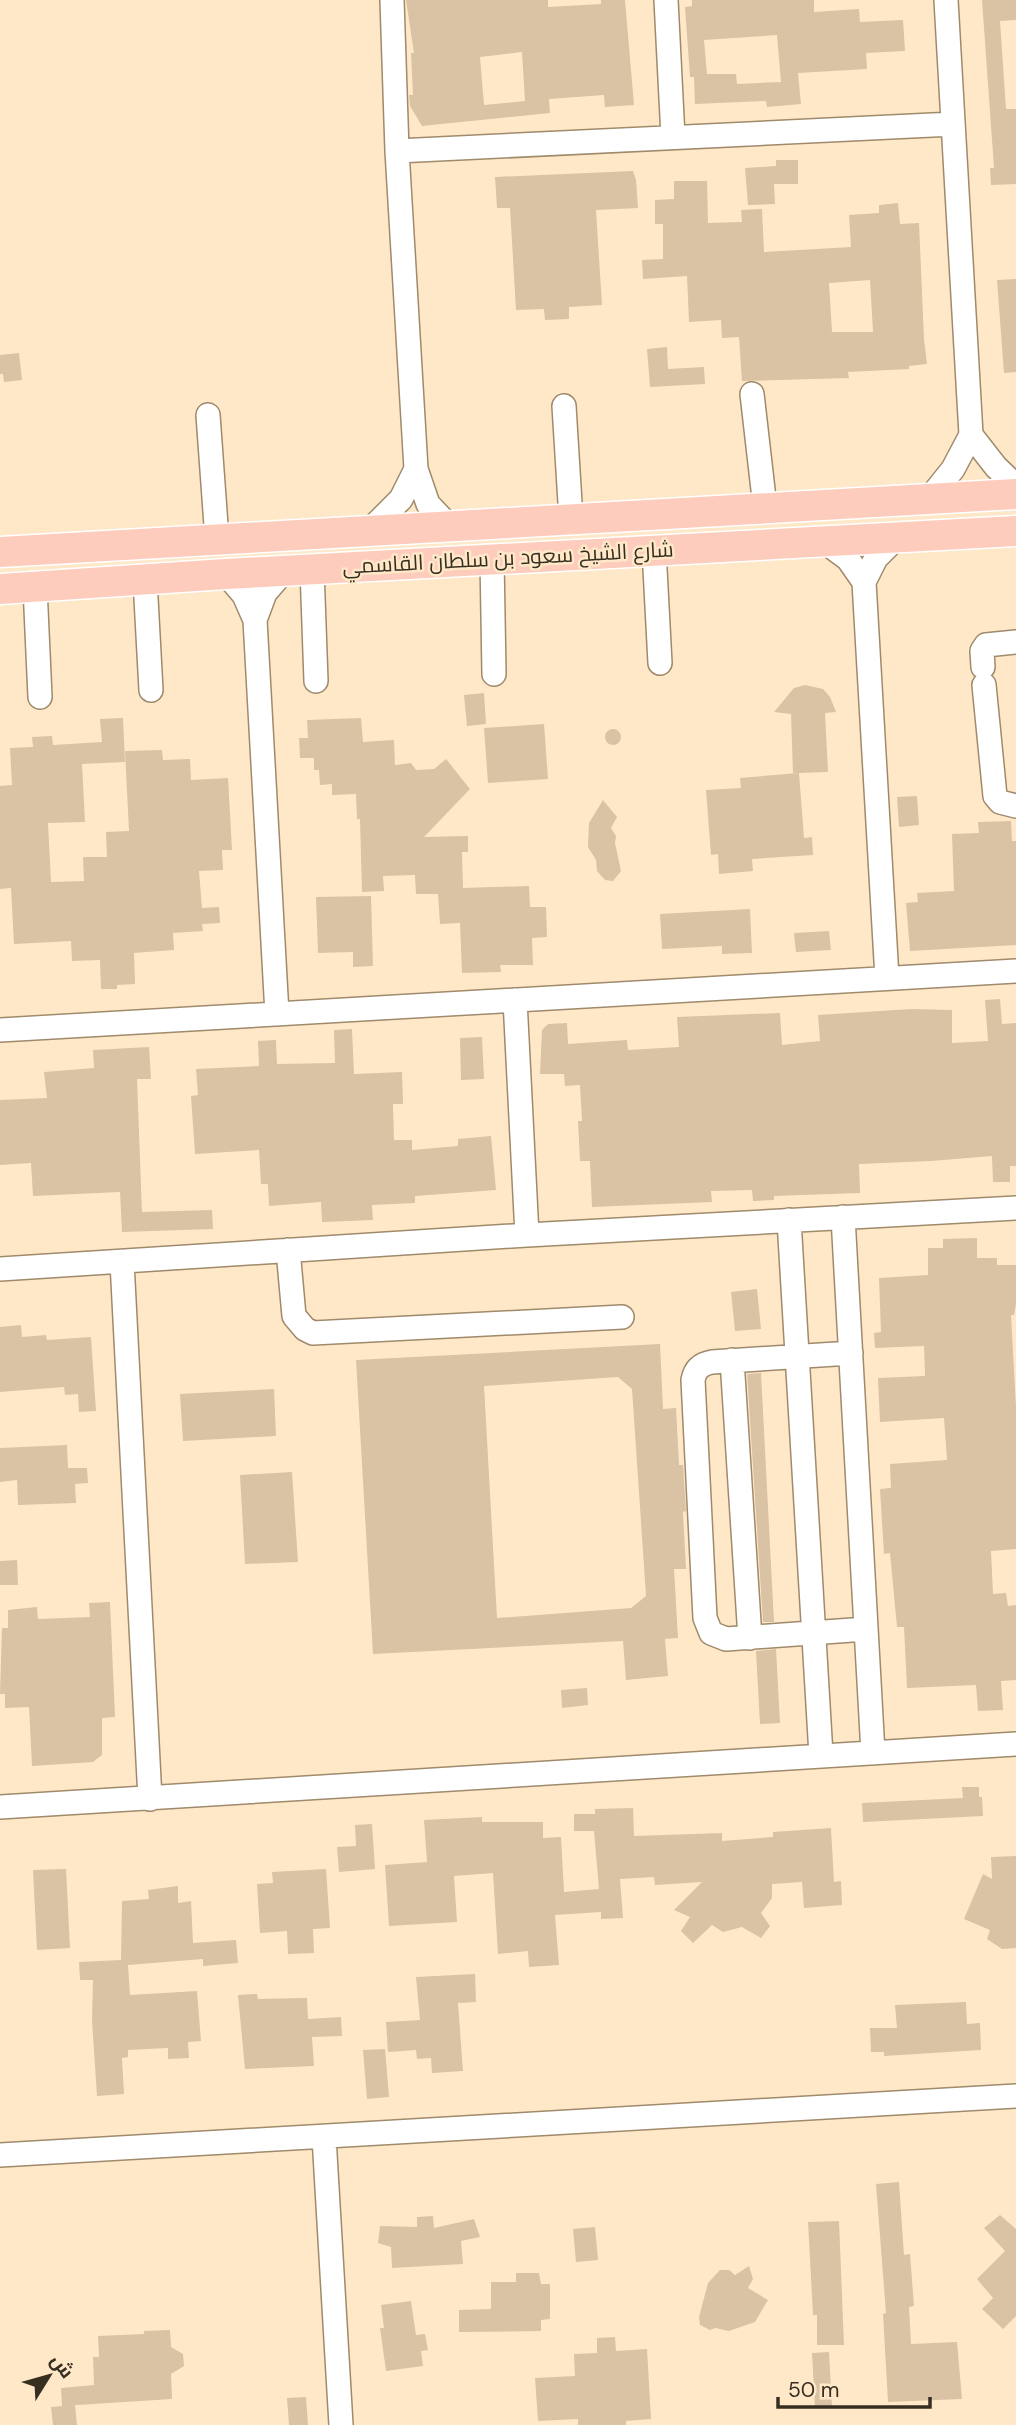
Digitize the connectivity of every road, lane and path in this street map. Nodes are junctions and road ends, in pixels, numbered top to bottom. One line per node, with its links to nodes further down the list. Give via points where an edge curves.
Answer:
1 (392, 0): 6 (street)
2 (666, 0): 5 (street)
3 (946, 0): 4 (street)
4 (953, 124): 5 (street); 10 (street)
5 (673, 138): 6 (street)
6 (397, 151): 11 (street)
7 (752, 394): 15 (street)
8 (564, 406): 16 (street)
9 (208, 415): 20 (street)
10 (971, 435): 12 (street); 14 (street)
11 (416, 469): 17 (street, via 428,505); 18 (street, via 401,499)
12 (1016, 486)
13 (1016, 494): 14 (main road, شارع الشيخ سعود بن سلطان القاسمي)
14 (929, 499): 15 (main road, شارع الشيخ سعود بن سلطان القاسمي)
15 (765, 507): 16 (main road, شارع الشيخ سعود بن سلطان القاسمي)
16 (571, 519): 17 (main road, شارع الشيخ سعود بن سلطان القاسمي)
17 (448, 525): 18 (main road, شارع الشيخ سعود بن سلطان القاسمي)
18 (370, 530): 20 (main road, شارع الشيخ سعود بن سلطان القاسمي)
19 (1016, 531): 21 (main road, شارع الشيخ سعود بن سلطان القاسمي)
20 (217, 539): 24 (main road, شارع الشيخ سعود بن سلطان القاسمي)
21 (895, 539): 22 (main road, شارع الشيخ سعود بن سلطان القاسمي); 29 (street, via 876,558)
22 (825, 542): 23 (main road, شارع الشيخ سعود بن سلطان القاسمي); 29 (street, via 848,559)
23 (653, 550): 25 (main road, شارع الشيخ سعود بن سلطان القاسمي); 34 (street)
24 (0, 552)
25 (492, 559): 26 (main road, شارع الشيخ سعود بن سلطان القاسمي); 35 (street)
26 (298, 570): 27 (main road, شارع الشيخ سعود بن سلطان القاسمي); 32 (street, via 265,593); 36 (street)
27 (226, 574): 28 (main road, شارع الشيخ سعود بن سلطان القاسمي); 32 (street, via 244,595)
28 (145, 580): 30 (main road, شارع الشيخ سعود بن سلطان القاسمي); 37 (street)
29 (864, 582): 41 (street)
30 (35, 587): 31 (main road, شارع الشيخ سعود بن سلطان القاسمي); 38 (street)
31 (0, 589)
32 (256, 620): 43 (street)
33 (1016, 642): 39 (street, via 986,645 982,651 995,796)
34 (660, 663)
35 (494, 674)
36 (316, 681)
37 (151, 690)
38 (40, 697)
39 (1016, 806)
40 (1016, 971): 41 (street)
41 (887, 978): 42 (street)
42 (515, 1000): 43 (street); 48 (street)
43 (277, 1014): 44 (street)
44 (0, 1030)
45 (1016, 1208): 46 (street)
46 (843, 1217): 47 (street); 53 (street)
47 (789, 1220): 48 (street); 54 (street)
48 (527, 1235): 49 (street)
49 (288, 1250): 50 (street); 52 (street, via 294,1316 313,1333)
50 (122, 1262): 51 (street); 62 (street)
51 (0, 1269)
52 (622, 1317)
53 (851, 1353): 54 (street); 56 (street)
54 (797, 1355): 55 (street); 57 (street)
55 (732, 1360): 58 (street); 58 (street, via 705,1363 693,1380 705,1618 711,1633 718,1637)
56 (866, 1629): 57 (street); 60 (street)
57 (813, 1633): 58 (street); 61 (street)
58 (750, 1638)
59 (1016, 1744): 60 (street)
60 (873, 1752): 61 (street)
61 (821, 1755): 62 (street)
62 (150, 1799): 63 (street)
63 (0, 1807)
64 (1016, 2096): 65 (street)
65 (324, 2137): 66 (street); 67 (street)
66 (0, 2155)
67 (341, 2425)

